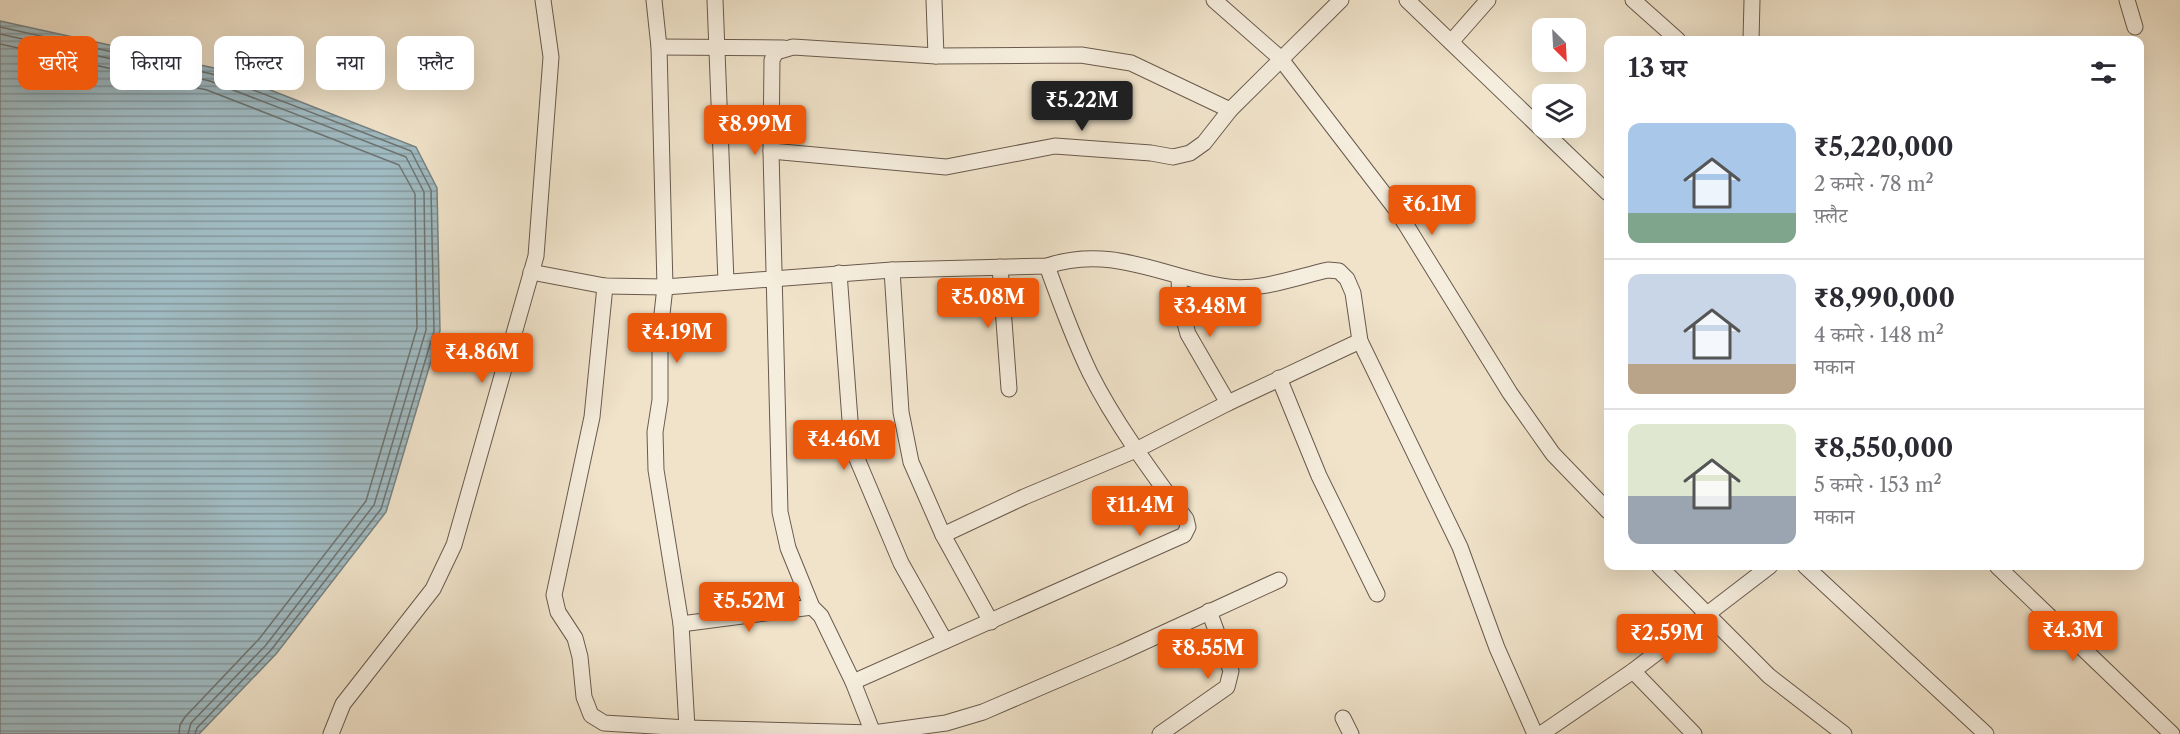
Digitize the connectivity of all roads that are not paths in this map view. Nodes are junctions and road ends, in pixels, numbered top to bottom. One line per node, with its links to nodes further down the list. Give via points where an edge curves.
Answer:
1 (543, 0): 27 (street, via 551,57 536,256)
2 (654, 0): 17 (street)
3 (715, 0): 16 (street)
4 (934, 0): 19 (street)
5 (1214, 0): 20 (street)
6 (1341, 0): 20 (street)
7 (1407, 0): 15 (street)
8 (1488, 0): 15 (street)
9 (1632, 0): 13 (street)
10 (1752, 0): 14 (street)
11 (2127, 0): 12 (street)
12 (2135, 27)
13 (1673, 36)
14 (1751, 36)
15 (1450, 42): 23 (street)
16 (717, 47): 17 (street); 18 (street); 31 (street)
17 (659, 48): 33 (street)
18 (784, 48): 19 (street); 22 (street, via 772,60)
19 (936, 56): 21 (street, via 1081,55 1131,63)
20 (1280, 58): 21 (street); 39 (street, via 1398,212 1510,393 1553,454)
21 (1230, 110): 22 (street, via 1204,143 1190,153 1173,157 1055,146 946,167)
22 (771, 151): 30 (street)
23 (1604, 189)
24 (1047, 266): 25 (street); 29 (street, via 1063,260 1115,259); 38 (street, via 1090,374)
25 (1000, 267): 26 (street); 36 (street)
26 (892, 270): 28 (street); 40 (street, via 901,412 911,462)
27 (531, 272): 32 (street); 57 (street, via 454,545 433,589 343,704)
28 (839, 273): 30 (street); 52 (street, via 852,447 901,563)
29 (1179, 277): 34 (street, via 1250,288 1328,270 1339,271 1353,293); 37 (street, via 1180,306 1188,334)
30 (774, 278): 31 (street); 47 (street, via 780,512 788,548)
31 (726, 282): 33 (street)
32 (605, 286): 33 (street); 56 (street, via 592,417 554,595 558,612 575,638 584,697 591,715 604,723)
33 (665, 287): 51 (street, via 656,460)
34 (1360, 341): 35 (street); 61 (street, via 1460,547 1497,648)
35 (1279, 378): 37 (street); 46 (street, via 1318,477)
36 (1009, 389)
37 (1228, 402): 38 (street)
38 (1136, 450): 40 (street); 50 (street, via 1186,519 1184,535)
39 (1604, 508)
40 (943, 534): 50 (street)
41 (1663, 570): 49 (street)
42 (1765, 570): 49 (street)
43 (1809, 570): 65 (street)
44 (2000, 570): 66 (street)
45 (1279, 580): 48 (street)
46 (1377, 594)
47 (812, 607): 51 (street); 54 (street, via 821,616)
48 (1209, 611): 58 (street, via 983,712 946,723); 59 (street, via 1231,679 1227,687)
49 (1706, 614): 53 (street); 64 (street, via 1769,676)
50 (991, 622): 52 (street)
51 (681, 624): 56 (street)
52 (945, 641): 54 (street)
53 (1633, 671): 62 (street); 63 (street)
54 (853, 682): 58 (street)
55 (1343, 718): 60 (street)
56 (687, 728): 58 (street)
57 (331, 734)
58 (873, 734)
59 (1160, 734)
60 (1351, 734)
61 (1535, 734)
62 (1541, 734)
63 (1694, 734)
64 (1845, 734)
65 (1986, 734)
66 (2172, 734)

